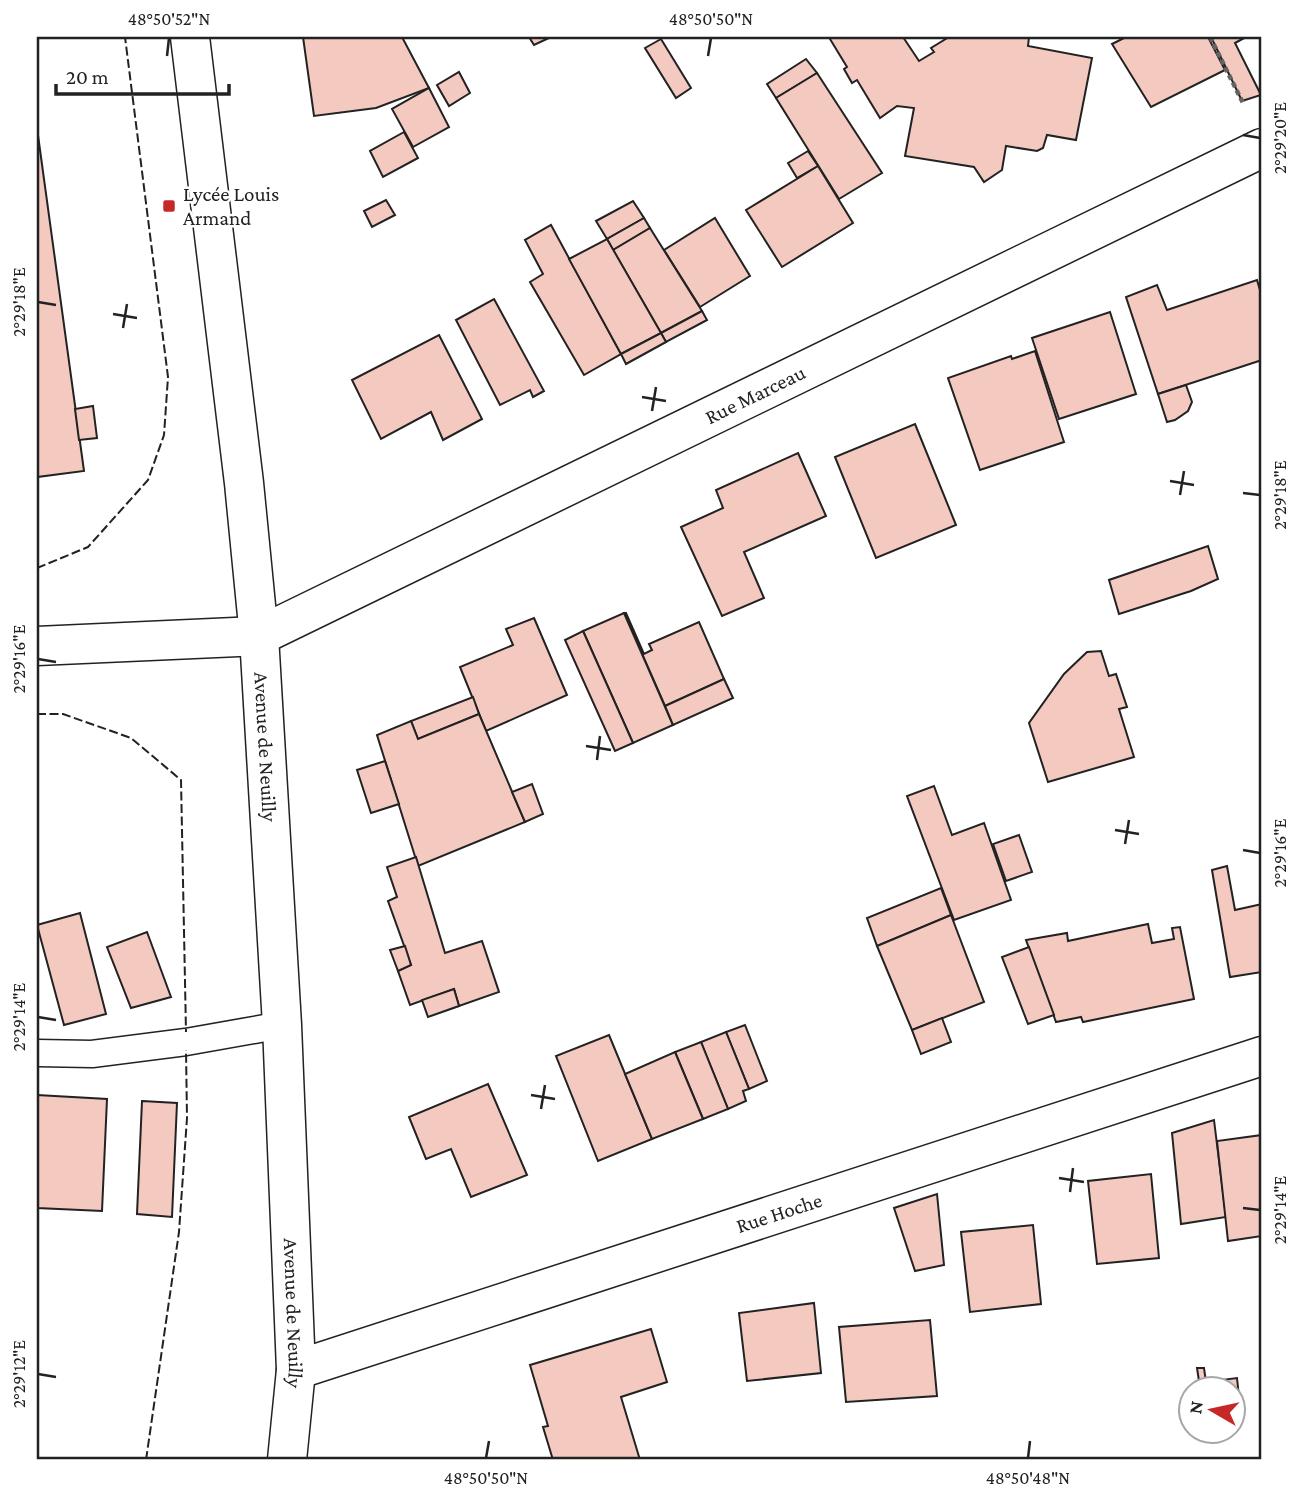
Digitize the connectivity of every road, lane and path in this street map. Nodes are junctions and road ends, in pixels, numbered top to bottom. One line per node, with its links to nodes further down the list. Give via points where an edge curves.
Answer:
1 (190, 37): 5 (street, Avenue de Neuilly)
2 (1210, 37): 3 (path)
3 (1245, 106)
4 (1256, 150): 5 (street, Rue Marceau)
5 (259, 636): 6 (street); 7 (street, Avenue de Neuilly)
6 (37, 646)
7 (282, 1025): 8 (lane, via 92,1054); 10 (street, Avenue de Neuilly)
8 (37, 1053)
9 (1262, 1056): 10 (street, Rue Hoche)
10 (296, 1370): 11 (street, Avenue de Neuilly)
11 (287, 1460)

